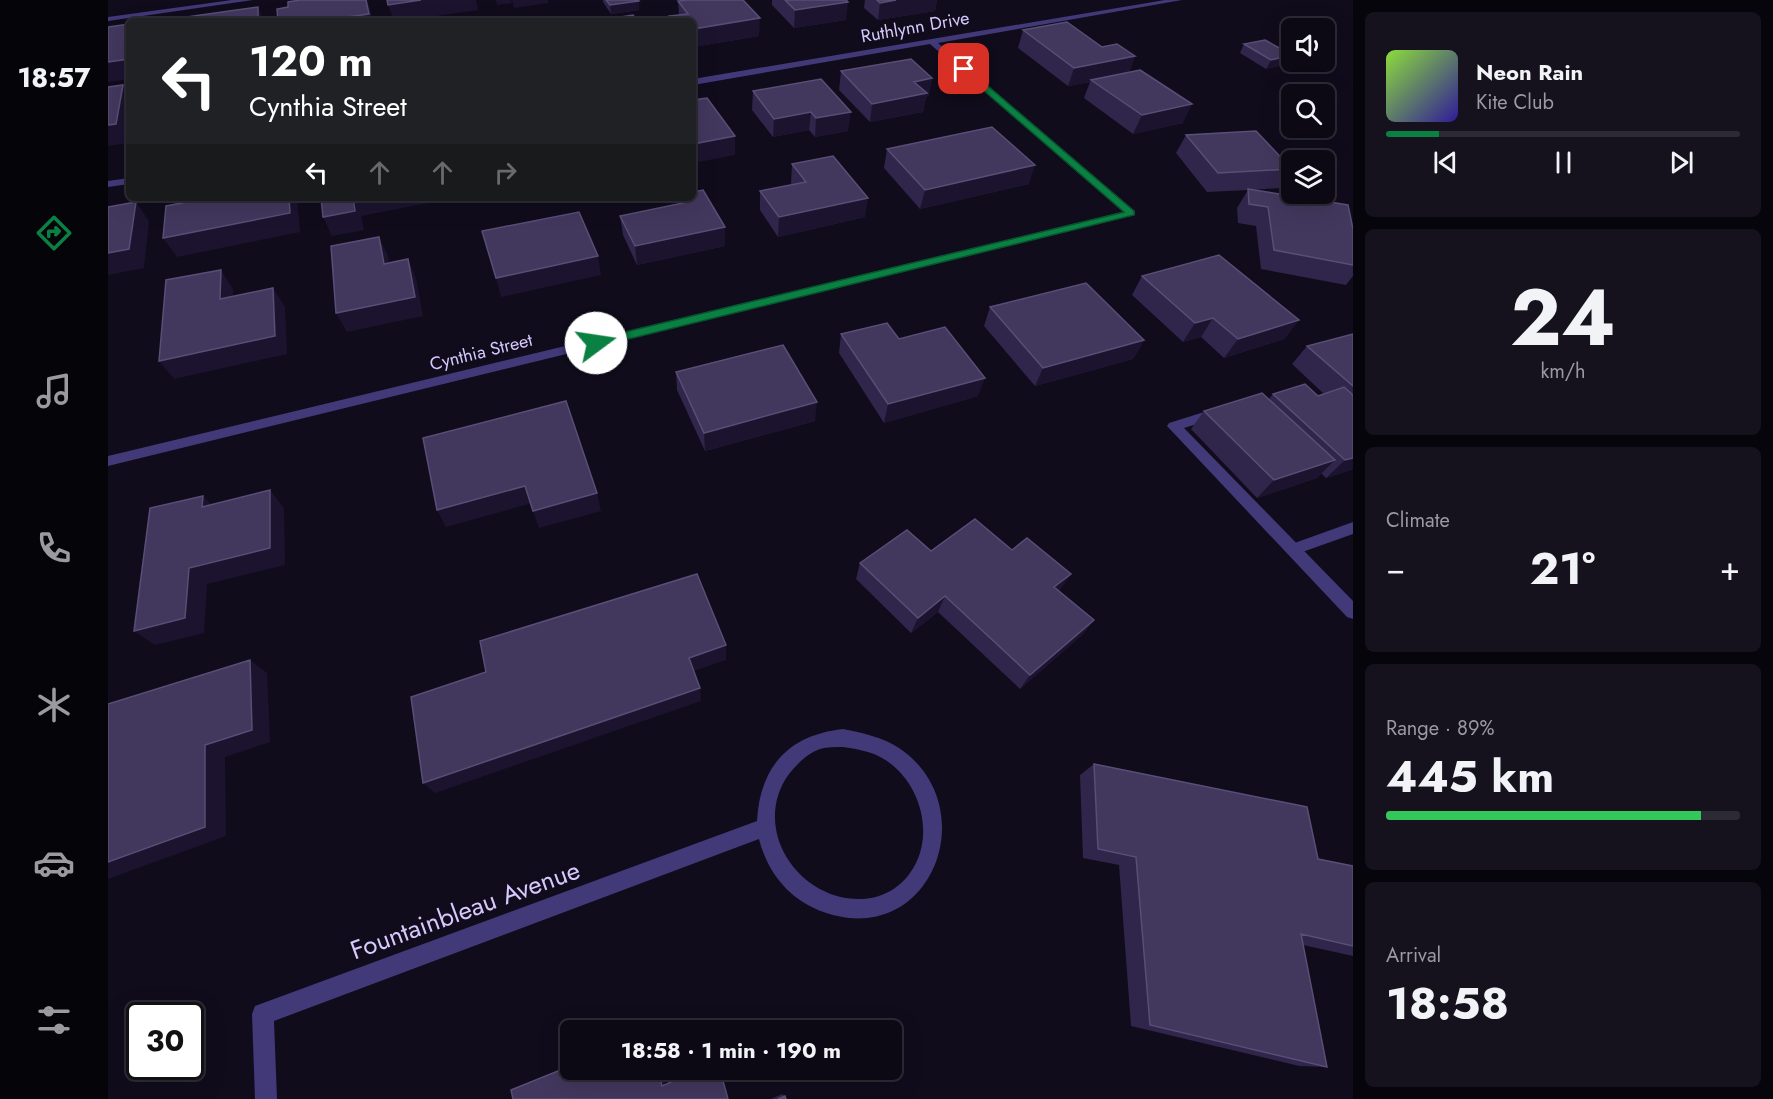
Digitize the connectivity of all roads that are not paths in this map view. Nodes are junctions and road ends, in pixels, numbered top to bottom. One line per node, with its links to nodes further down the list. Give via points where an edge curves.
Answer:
1 (249, 0): 3 (street)
2 (1178, 0): 4 (street, Ruthlynn Drive)
3 (108, 19)
4 (931, 41): 5 (street, Ruthlynn Drive); 9 (street, Cynthia Street, via 1131,213)
5 (696, 81)
6 (126, 181): 7 (street)
7 (108, 184)
8 (1229, 409): 11 (street, via 1174,426)
9 (108, 461)
10 (1353, 528): 11 (street)
11 (1294, 549): 12 (street)
12 (1353, 612)
13 (766, 827): 13 (street, via 767,800 777,775 793,755 816,742 843,738 869,742 895,755 915,775 929,802 934,829 930,856 918,880 897,899 872,909 842,909 815,900 791,881 774,857); 14 (street, Fountainbleau Avenue, via 263,1014)
14 (266, 1099)

